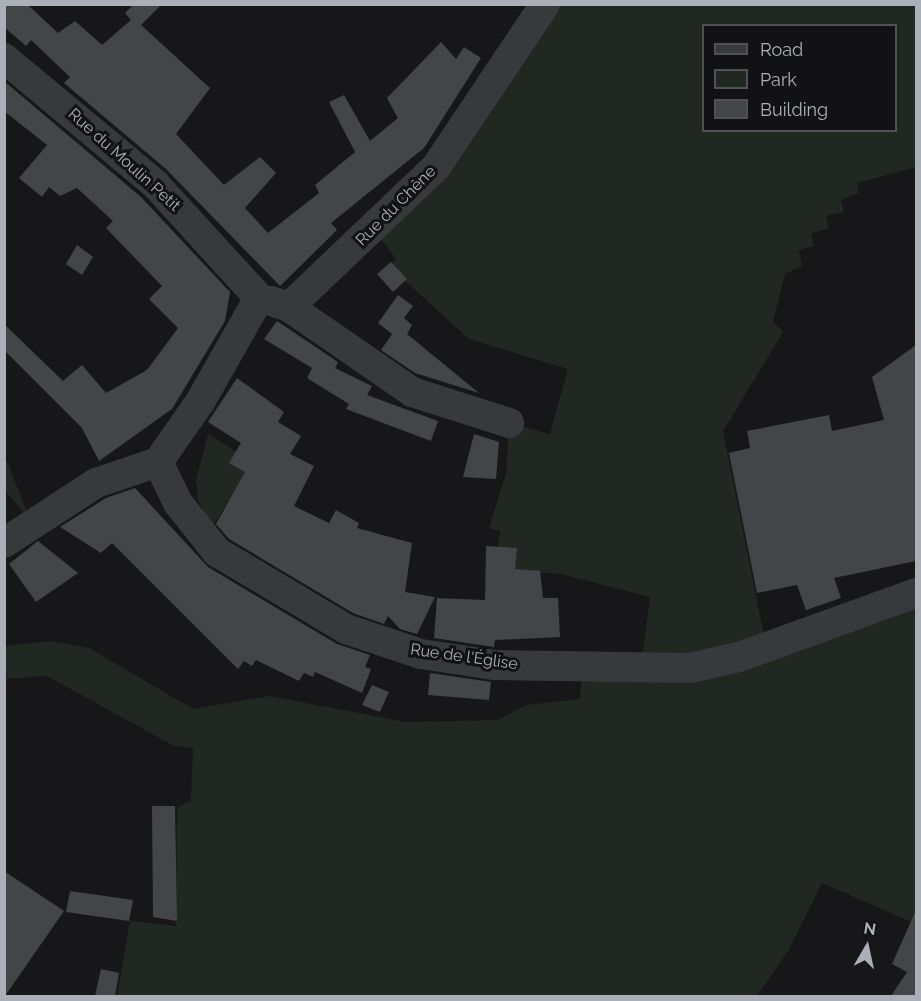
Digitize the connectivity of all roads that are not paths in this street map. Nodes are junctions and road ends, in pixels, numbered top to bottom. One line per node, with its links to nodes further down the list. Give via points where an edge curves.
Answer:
1 (545, 4): 4 (street, Rue du Chêne, via 436,167)
2 (4, 58): 3 (street, Rue du Moulin Petit, via 155,184)
3 (260, 298): 4 (street); 6 (street, via 200,402)
4 (289, 307): 5 (street, via 412,392)
5 (510, 423)
6 (158, 462): 7 (street, via 96,483); 8 (street, Rue de l'Église, via 178,503 217,552 346,629 421,654 495,665 690,668 739,657)
7 (4, 543)
8 (916, 593)

